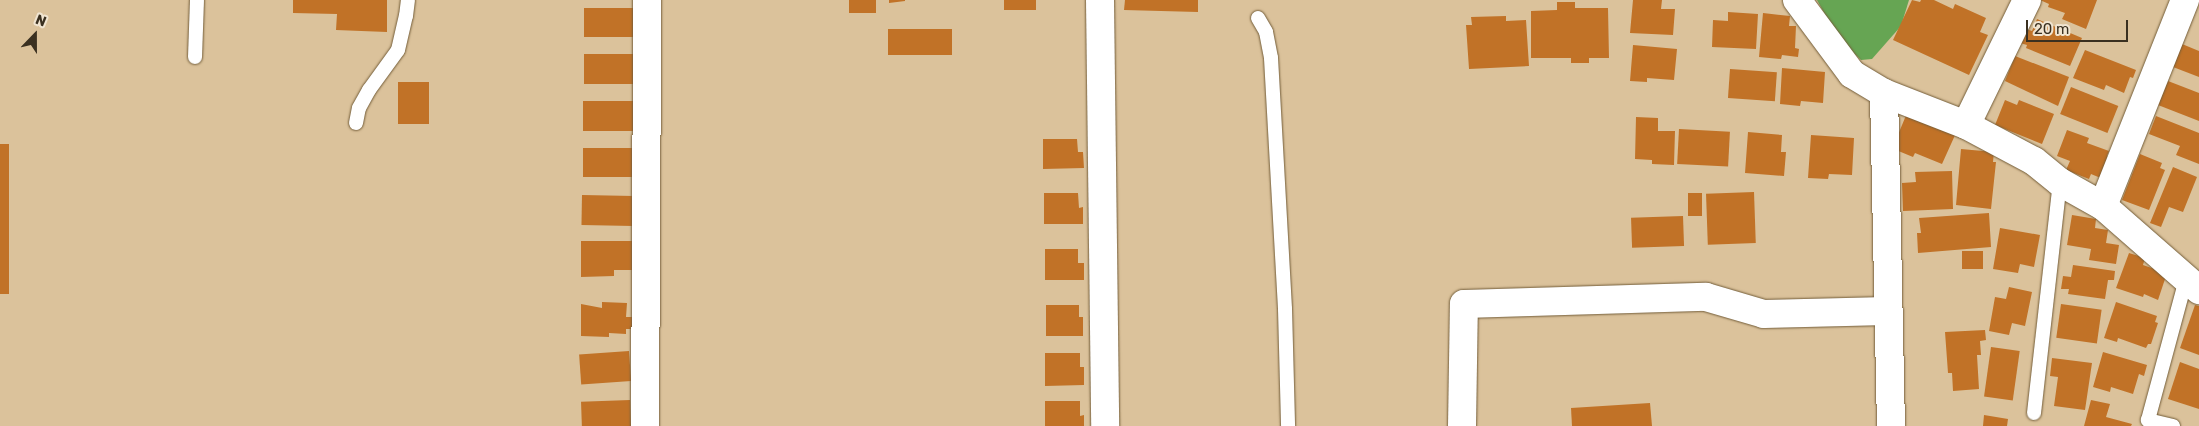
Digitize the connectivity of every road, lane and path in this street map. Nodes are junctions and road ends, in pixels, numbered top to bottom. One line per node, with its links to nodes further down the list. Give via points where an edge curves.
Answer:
1 (197, 0): 9 (lane)
2 (408, 0): 11 (lane, via 398,50 369,90 359,108)
3 (647, 0): 18 (street)
4 (1100, 0): 19 (street)
5 (1797, 0): 10 (street, via 1852,74)
6 (2027, 0): 12 (street)
7 (2185, 0): 14 (street)
8 (1258, 18): 20 (lane, via 1266,32 1271,58)
9 (195, 57)
10 (1884, 93): 12 (street); 16 (street)
11 (356, 124)
12 (1966, 125): 13 (street, via 2034,161)
13 (2060, 182): 14 (street); 17 (lane)
14 (2103, 206): 15 (street)
15 (2192, 285): 23 (lane, via 2148,420)
16 (1887, 311): 21 (street, via 1764,314 1706,297 1464,304); 22 (street)
17 (2034, 413)
18 (645, 426)
19 (1105, 426)
20 (1288, 426)
21 (1462, 426)
22 (1891, 426)
23 (2173, 426)

